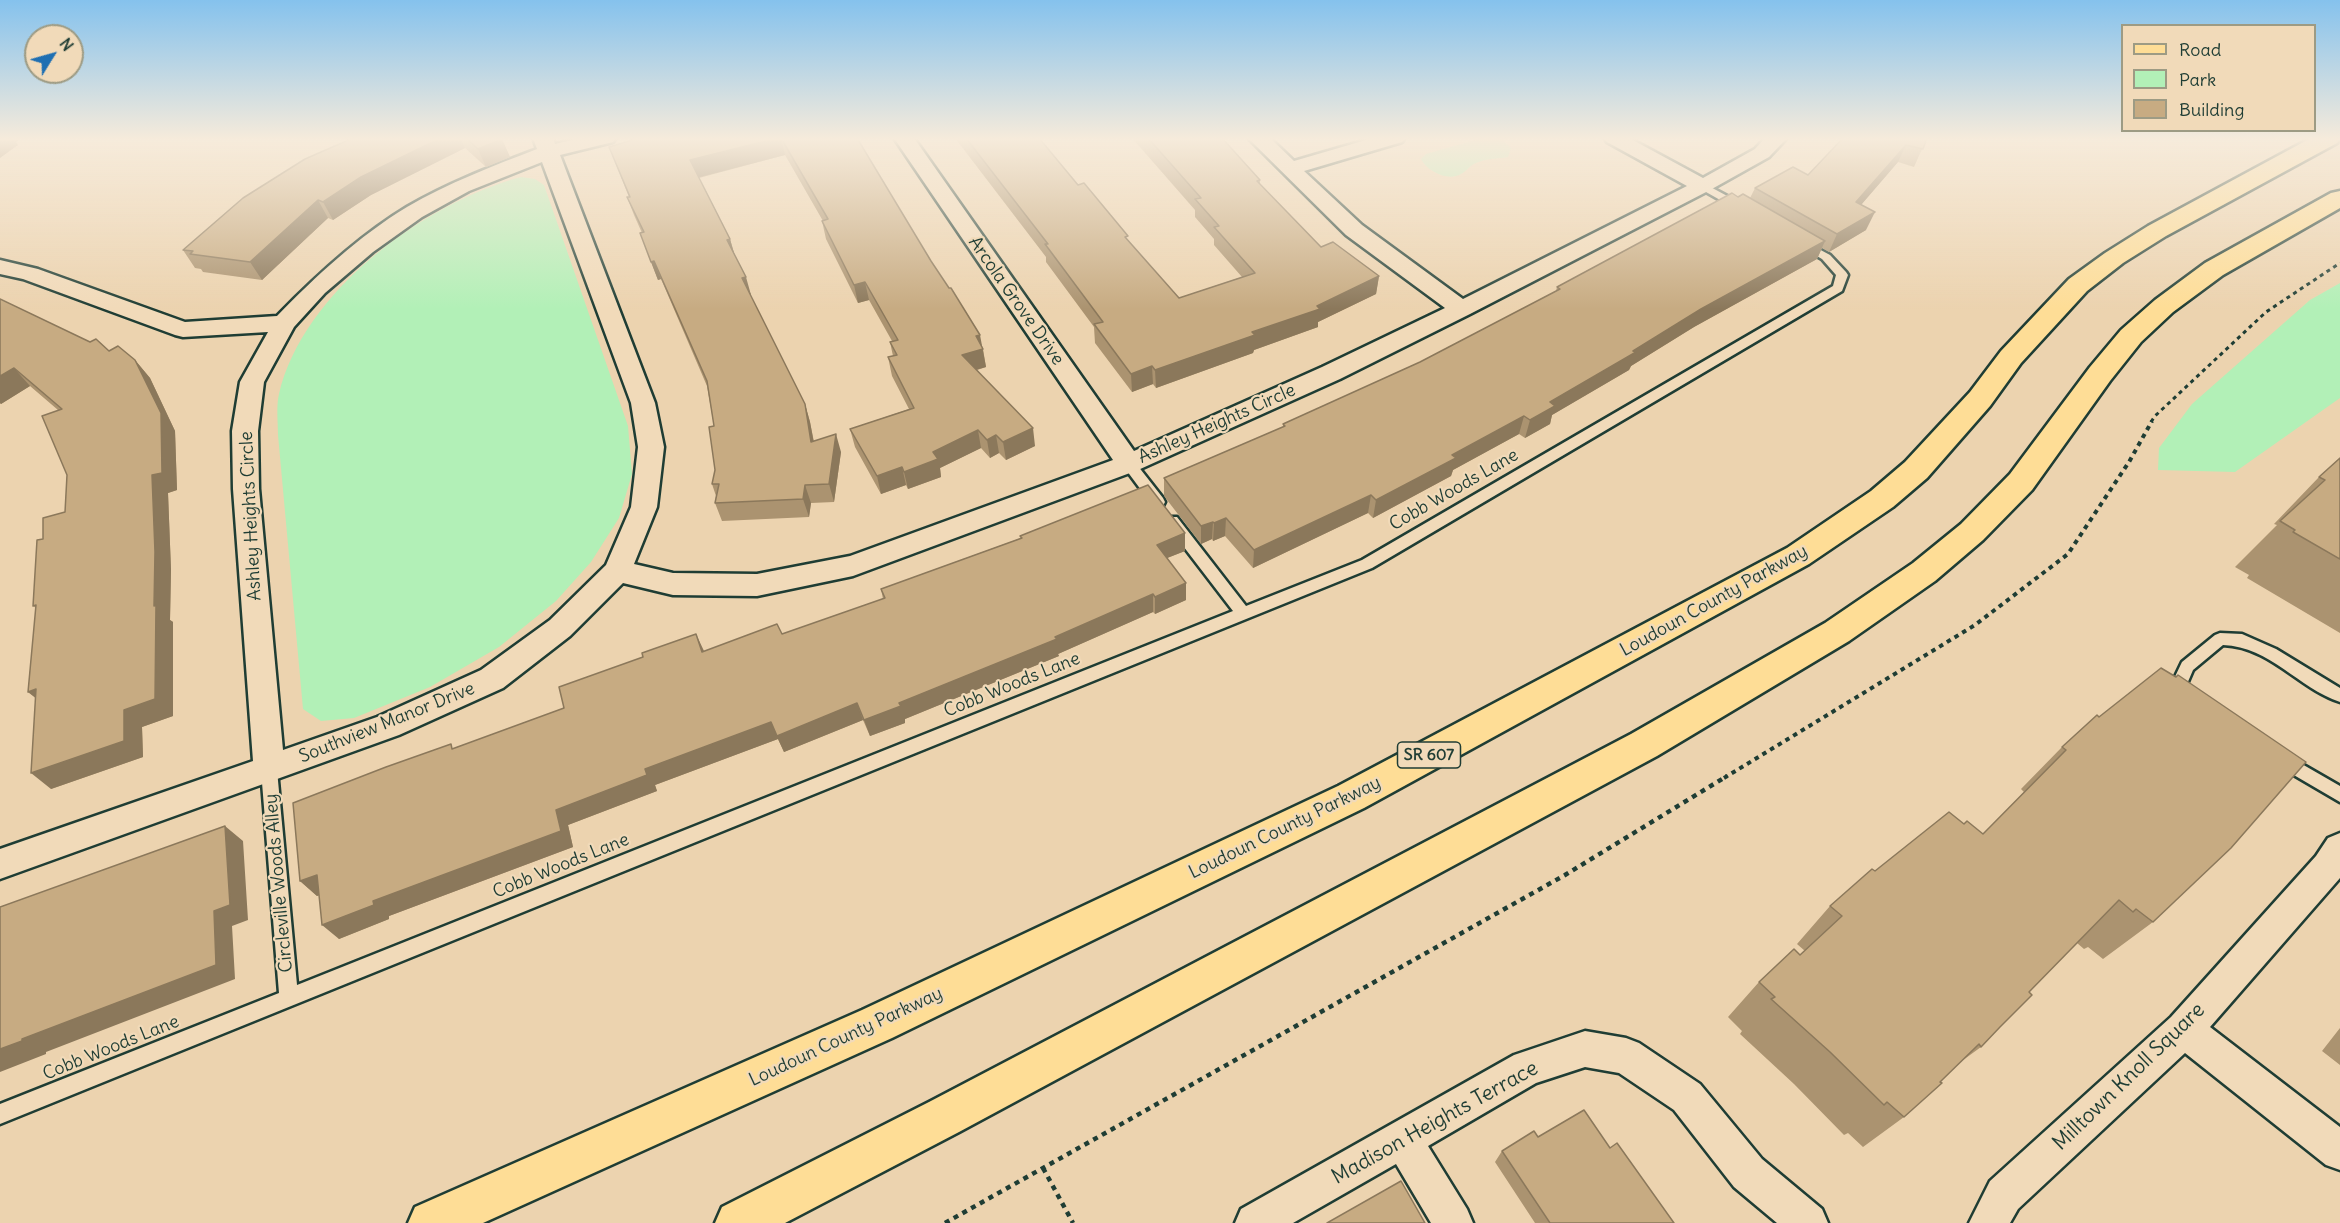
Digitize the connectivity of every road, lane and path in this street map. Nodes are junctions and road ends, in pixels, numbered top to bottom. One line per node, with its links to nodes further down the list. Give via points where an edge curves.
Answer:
1 (446, 195): 14 (street, Ashley Heights Circle, via 414,212 365,247)
2 (565, 195): 16 (street, Southview Manor Drive, via 643,403 651,447 644,507)
3 (943, 195): 15 (street, Arcola Grove Drive)
4 (1317, 195): 13 (street, via 1354,230)
5 (1686, 195): 13 (street, Ashley Heights Circle)
6 (1719, 195): 9 (lane)
7 (2223, 195): 31 (main road, Loudoun County Parkway / SR 607, via 2157,231 2078,285 1916,470 1882,499 1798,556 1340,802 877,1024)
8 (2340, 198): 32 (main road, via 2214,269 2164,306 2131,336 2021,482 1972,532 1924,572 1837,632 1644,745)
9 (1755, 216)
10 (1785, 233): 17 (lane, Cobb Woods Lane, via 1826,257 1842,275 1838,288 1367,564)
11 (2340, 263): 30 (path, via 2266,312 2155,416 2067,554 1975,625 1565,875)
12 (0, 267): 14 (street, via 30,274 183,330)
13 (1461, 309): 15 (street, Ashley Heights Circle, via 1331,373)
14 (284, 323): 21 (street, Ashley Heights Circle, via 252,382 245,430 246,489)
15 (1128, 464): 16 (street, Ashley Heights Circle, via 854,566 757,585 673,584); 17 (lane)
16 (617, 571): 21 (street, Southview Manor Drive, via 560,628 492,679 388,726)
17 (1243, 613): 25 (lane, Cobb Woods Lane)
18 (2340, 696): 19 (lane, via 2271,653 2242,640 2220,639 2187,666 2179,685)
19 (2192, 704)
20 (2271, 753): 22 (lane)
21 (269, 770): 24 (street, Southview Manor Drive); 25 (lane, Circleville Woods Alley)
22 (2340, 795)
23 (2340, 848): 26 (street, Milltown Knoll Square, via 2328,867)
24 (0, 864)
25 (289, 996): 27 (lane, Cobb Woods Lane)
26 (2184, 1030): 29 (street); 38 (street, Milltown Knoll Square, via 2004,1195)
27 (0, 1114)
28 (1402, 1139): 35 (street, Madison Heights Terrace); 36 (street); 37 (street, Madison Heights Terrace, via 1527,1068 1585,1049 1626,1056 1687,1096 1748,1173)
29 (2340, 1151)
30 (1043, 1168): 33 (path); 34 (path)
31 (431, 1223)
32 (738, 1223)
33 (945, 1223)
34 (1072, 1223)
35 (1255, 1223)
36 (1454, 1223)
37 (1808, 1223)
38 (1989, 1223)

